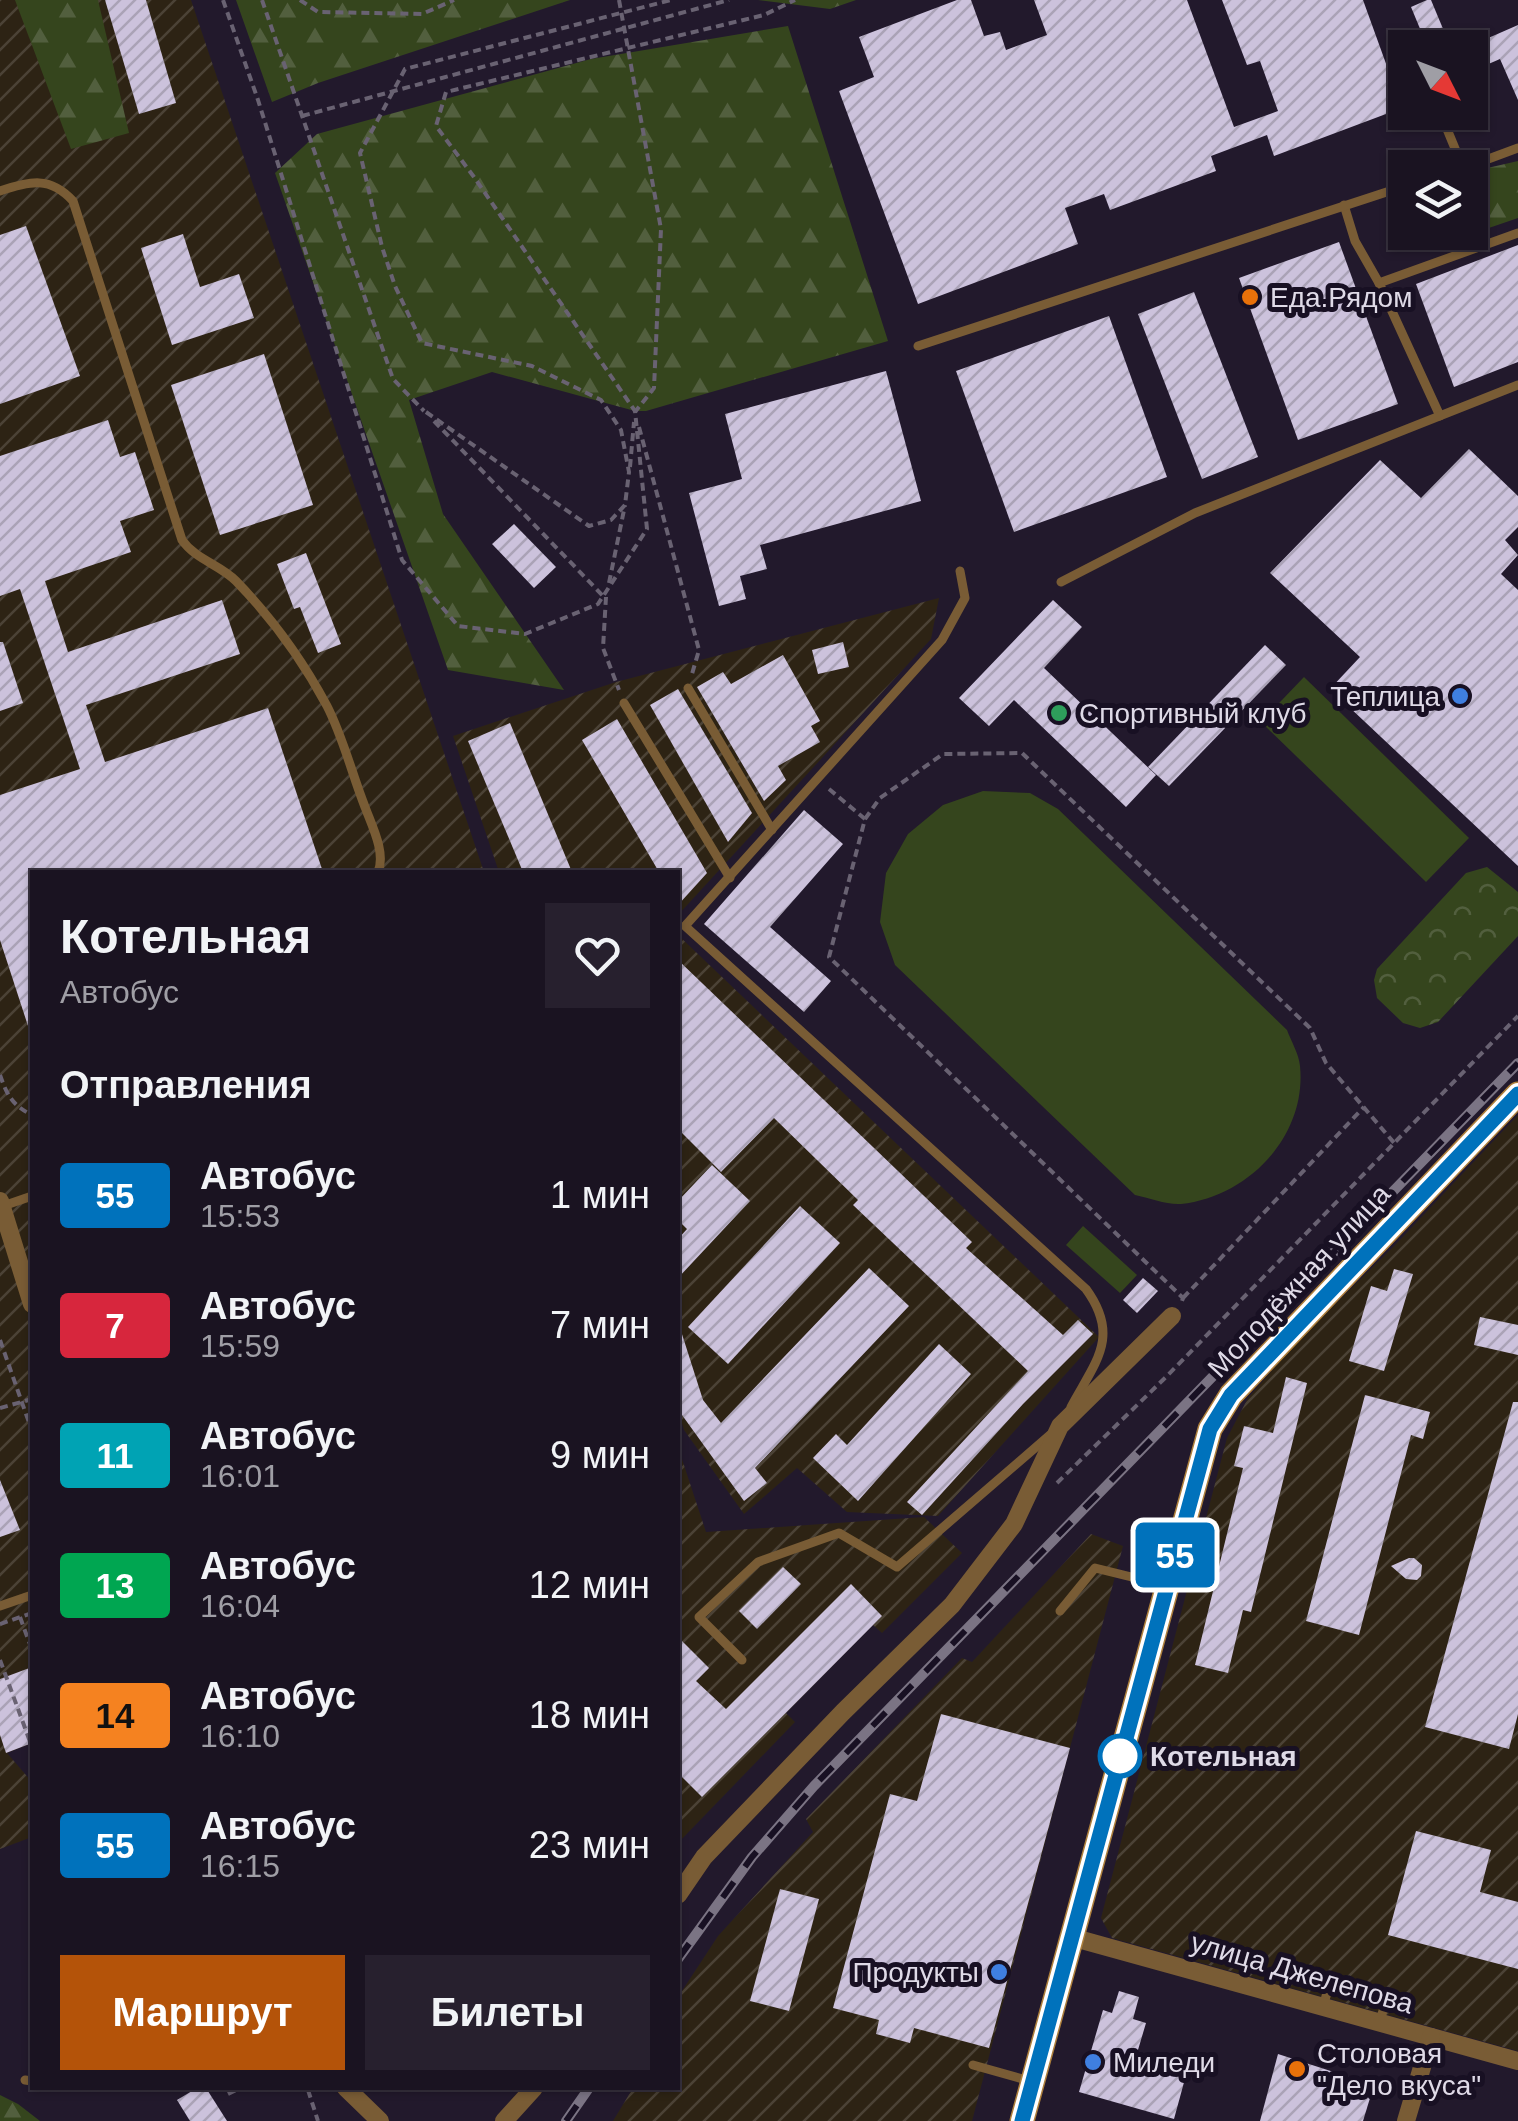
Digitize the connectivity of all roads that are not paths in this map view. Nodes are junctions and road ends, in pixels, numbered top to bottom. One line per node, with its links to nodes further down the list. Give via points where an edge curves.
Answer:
1 (1518, 148): 2 (lane)
2 (1488, 159)
3 (1388, 191): 5 (lane)
4 (0, 192): 16 (lane, via 40,180 73,201 182,540 192,554 238,582 328,708 374,832)
5 (1344, 205): 7 (lane); 8 (lane)
6 (1518, 233): 7 (lane)
7 (1379, 283): 10 (lane)
8 (918, 346)
9 (1518, 385): 10 (lane)
10 (1440, 416): 12 (lane, via 1195,513)
11 (960, 571): 15 (lane, via 965,598 942,640)
12 (1062, 582)
13 (688, 688): 15 (lane)
14 (624, 704): 17 (lane)
15 (772, 830): 17 (lane)
16 (379, 870)
17 (730, 878): 23 (lane, via 686,926 1100,1308 1106,1327 1102,1348)
18 (1518, 1094): 24 (main road, Молодёжная улица, via 1231,1395 1210,1429)
19 (30, 1197): 20 (lane)
20 (1, 1205): 21 (street)
21 (30, 1298)
22 (1172, 1316): 23 (street)
23 (1060, 1426): 28 (lane, via 897,1567 838,1533 758,1562 699,1617); 29 (street, via 1014,1524 952,1605 704,1857)
24 (1167, 1586): 27 (lane, via 1095,1568); 30 (main road, Молодёжная улица)
25 (30, 1596): 26 (lane)
26 (0, 1606)
27 (1060, 1611)
28 (742, 1660)
29 (680, 1892)
30 (1072, 1937): 33 (street, улица Джелепова); 38 (main road, Молодёжная улица)
31 (1330, 1982): 33 (lane)
32 (1387, 1999): 34 (lane)
33 (1323, 2007): 34 (street, улица Джелепова)
34 (1379, 2022): 35 (street, улица Джелепова)
35 (1430, 2037): 36 (street, улица Джелепова); 44 (street)
36 (1518, 2061)
37 (973, 2065): 38 (lane)
38 (1033, 2082): 43 (main road, Молодёжная улица)
39 (353, 2090): 41 (street)
40 (532, 2090): 42 (street)
41 (380, 2121)
42 (504, 2121)
43 (1022, 2121)
44 (1406, 2121)

